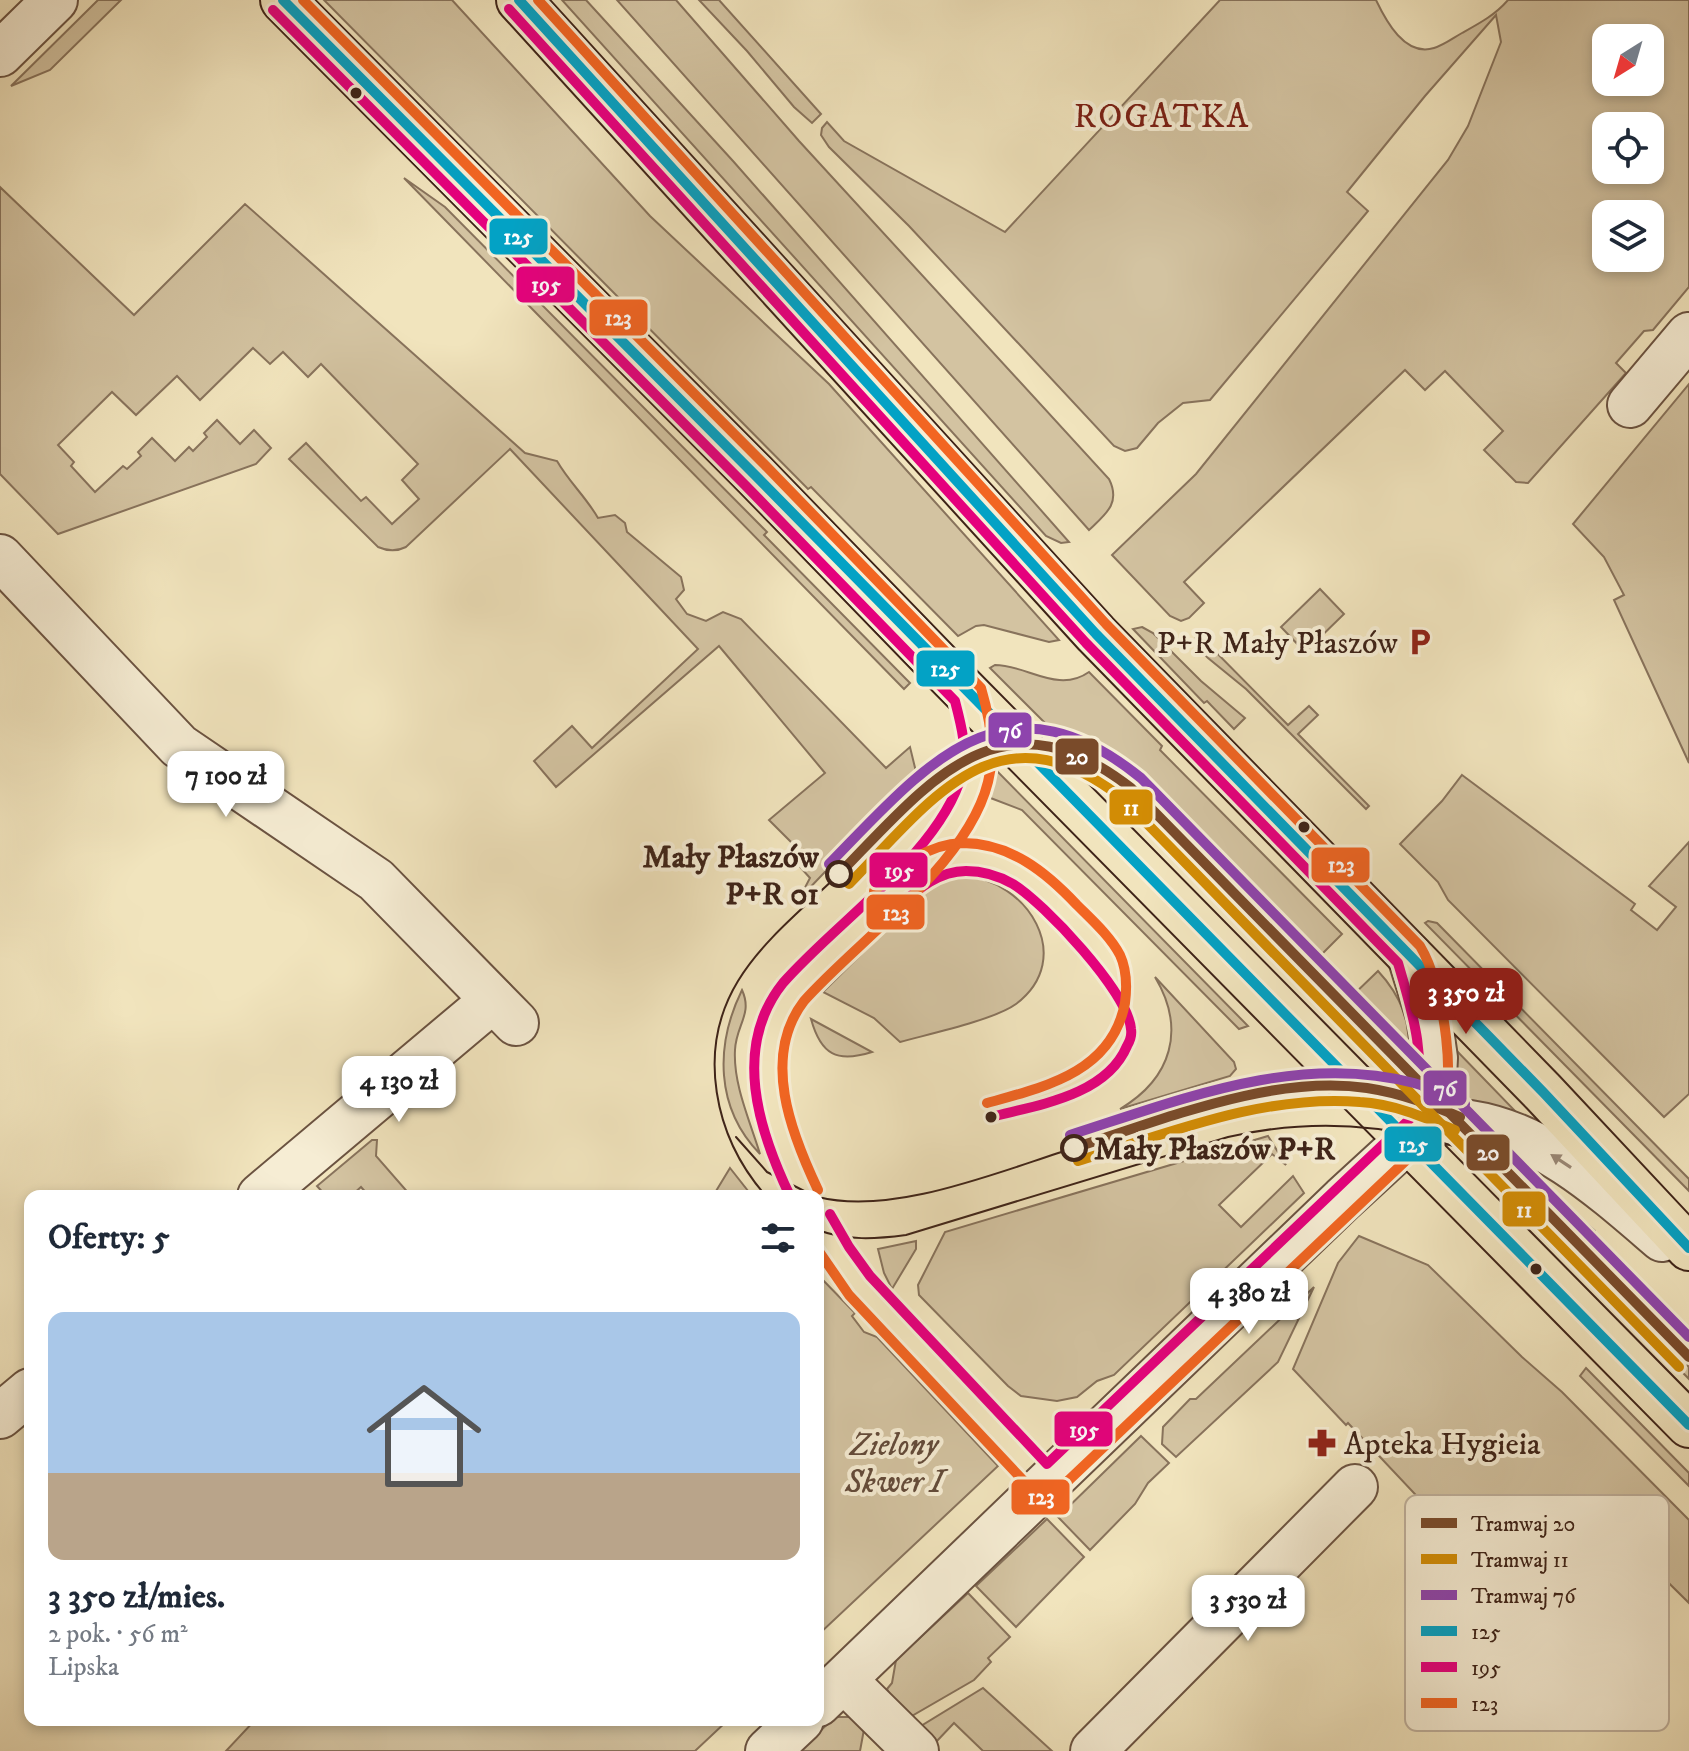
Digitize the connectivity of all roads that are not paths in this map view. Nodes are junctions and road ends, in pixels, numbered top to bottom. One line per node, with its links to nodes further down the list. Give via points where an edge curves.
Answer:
1 (55, 0): 4 (street)
2 (283, 0): 9 (main road)
3 (519, 0): 8 (main road, via 1096,634)
4 (0, 54)
5 (1689, 335): 6 (street)
6 (1630, 405)
7 (0, 557): 10 (street, via 179,746 376,880 505,1011)
8 (1410, 956): 9 (street, via 1435,1058 1433,1095); 11 (main road)
9 (1417, 1132): 12 (street, one-way to 9, via 1563,1161 1526,1140 1472,1123); 15 (main road); 17 (street)
10 (268, 1190)
11 (1689, 1248)
12 (1689, 1260)
13 (24, 1396): 14 (street)
14 (0, 1416)
15 (1689, 1425)
16 (1355, 1487): 21 (street)
17 (831, 1692): 20 (street)
18 (795, 1726): 19 (street)
19 (768, 1751)
20 (916, 1751)
21 (1093, 1751)

